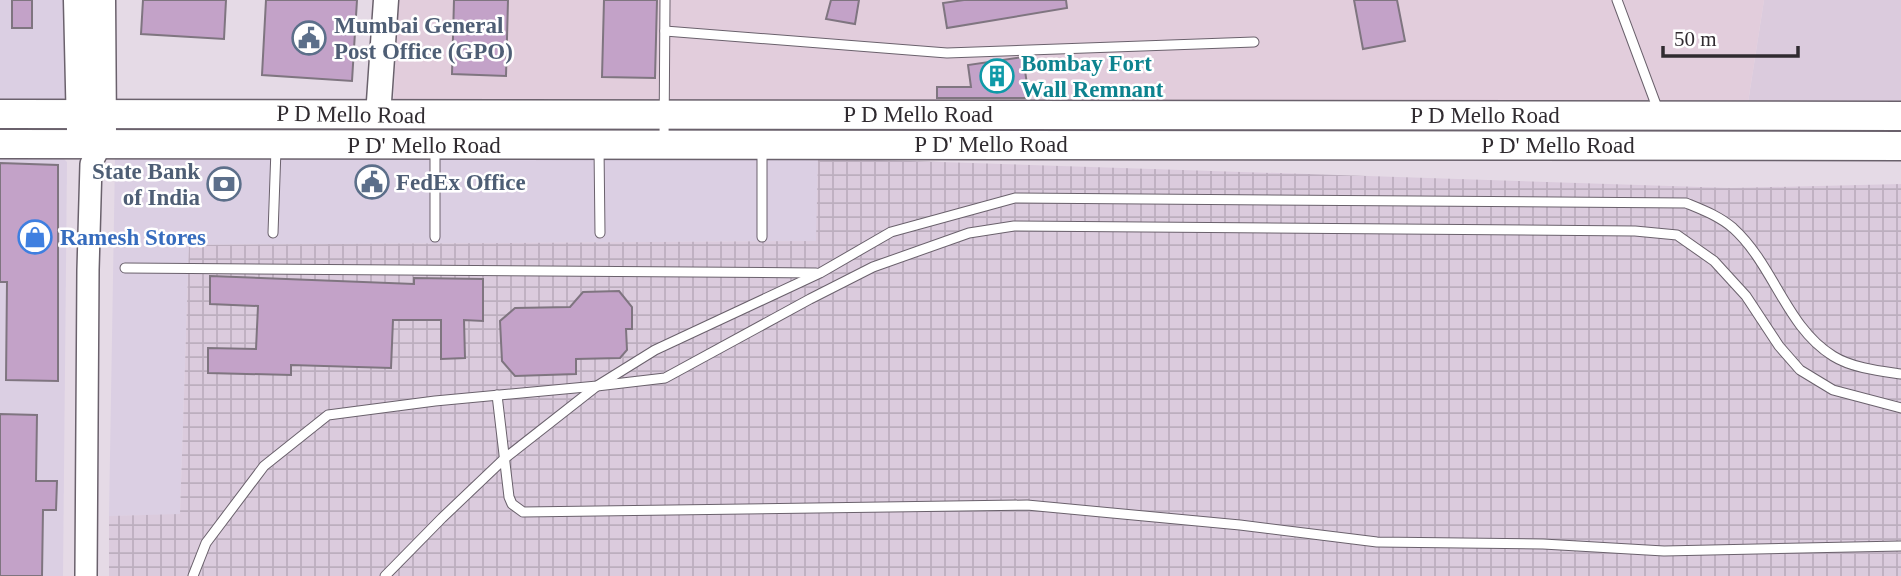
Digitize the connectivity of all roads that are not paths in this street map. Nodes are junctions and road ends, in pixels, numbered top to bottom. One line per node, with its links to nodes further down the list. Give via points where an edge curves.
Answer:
1 (78, 0): 8 (main road)
2 (101, 0): 8 (main road)
3 (386, 0): 12 (main road)
4 (665, 0): 6 (lane)
5 (1618, 0): 11 (lane)
6 (665, 31): 7 (lane, via 947,53); 9 (lane)
7 (1254, 42)
8 (91, 112): 10 (main road, P D Mello Road); 12 (main road, P D Mello Road); 21 (main road)
9 (665, 113): 11 (main road, P D Mello Road); 12 (main road, P D Mello Road); 16 (lane)
10 (0, 114)
11 (1659, 115): 13 (main road, P D Mello Road)
12 (378, 116)
13 (1901, 116)
14 (0, 144): 21 (main road, P D' Mello Road)
15 (276, 144): 18 (main road, P D' Mello Road); 21 (main road, P D' Mello Road); 22 (lane)
16 (664, 144): 17 (main road, P D' Mello Road); 19 (main road, P D' Mello Road)
17 (762, 144): 20 (main road, P D' Mello Road); 25 (lane)
18 (435, 145): 19 (main road, P D' Mello Road); 24 (lane)
19 (598, 146): 23 (lane)
20 (1901, 146)
21 (91, 151): 34 (street)
22 (273, 233)
23 (600, 233)
24 (435, 237)
25 (762, 237)
26 (125, 268): 27 (lane)
27 (820, 273): 28 (lane, via 891,232 1015,198 1686,203 1714,214 1734,229 1813,341 1835,358); 29 (lane, via 674,340)
28 (1901, 374)
29 (597, 386): 30 (lane); 31 (lane, via 665,378 873,267 968,233 1014,226 1635,231 1677,235 1714,261 1800,370 1833,390); 32 (lane)
30 (497, 395): 32 (lane); 35 (lane, via 328,415 264,466 206,543)
31 (1901, 408)
32 (504, 459): 33 (lane, via 512,504 523,512 1027,505 1377,542 1664,551); 36 (lane)
33 (1901, 546)
34 (86, 576)
35 (193, 576)
36 (385, 576)

